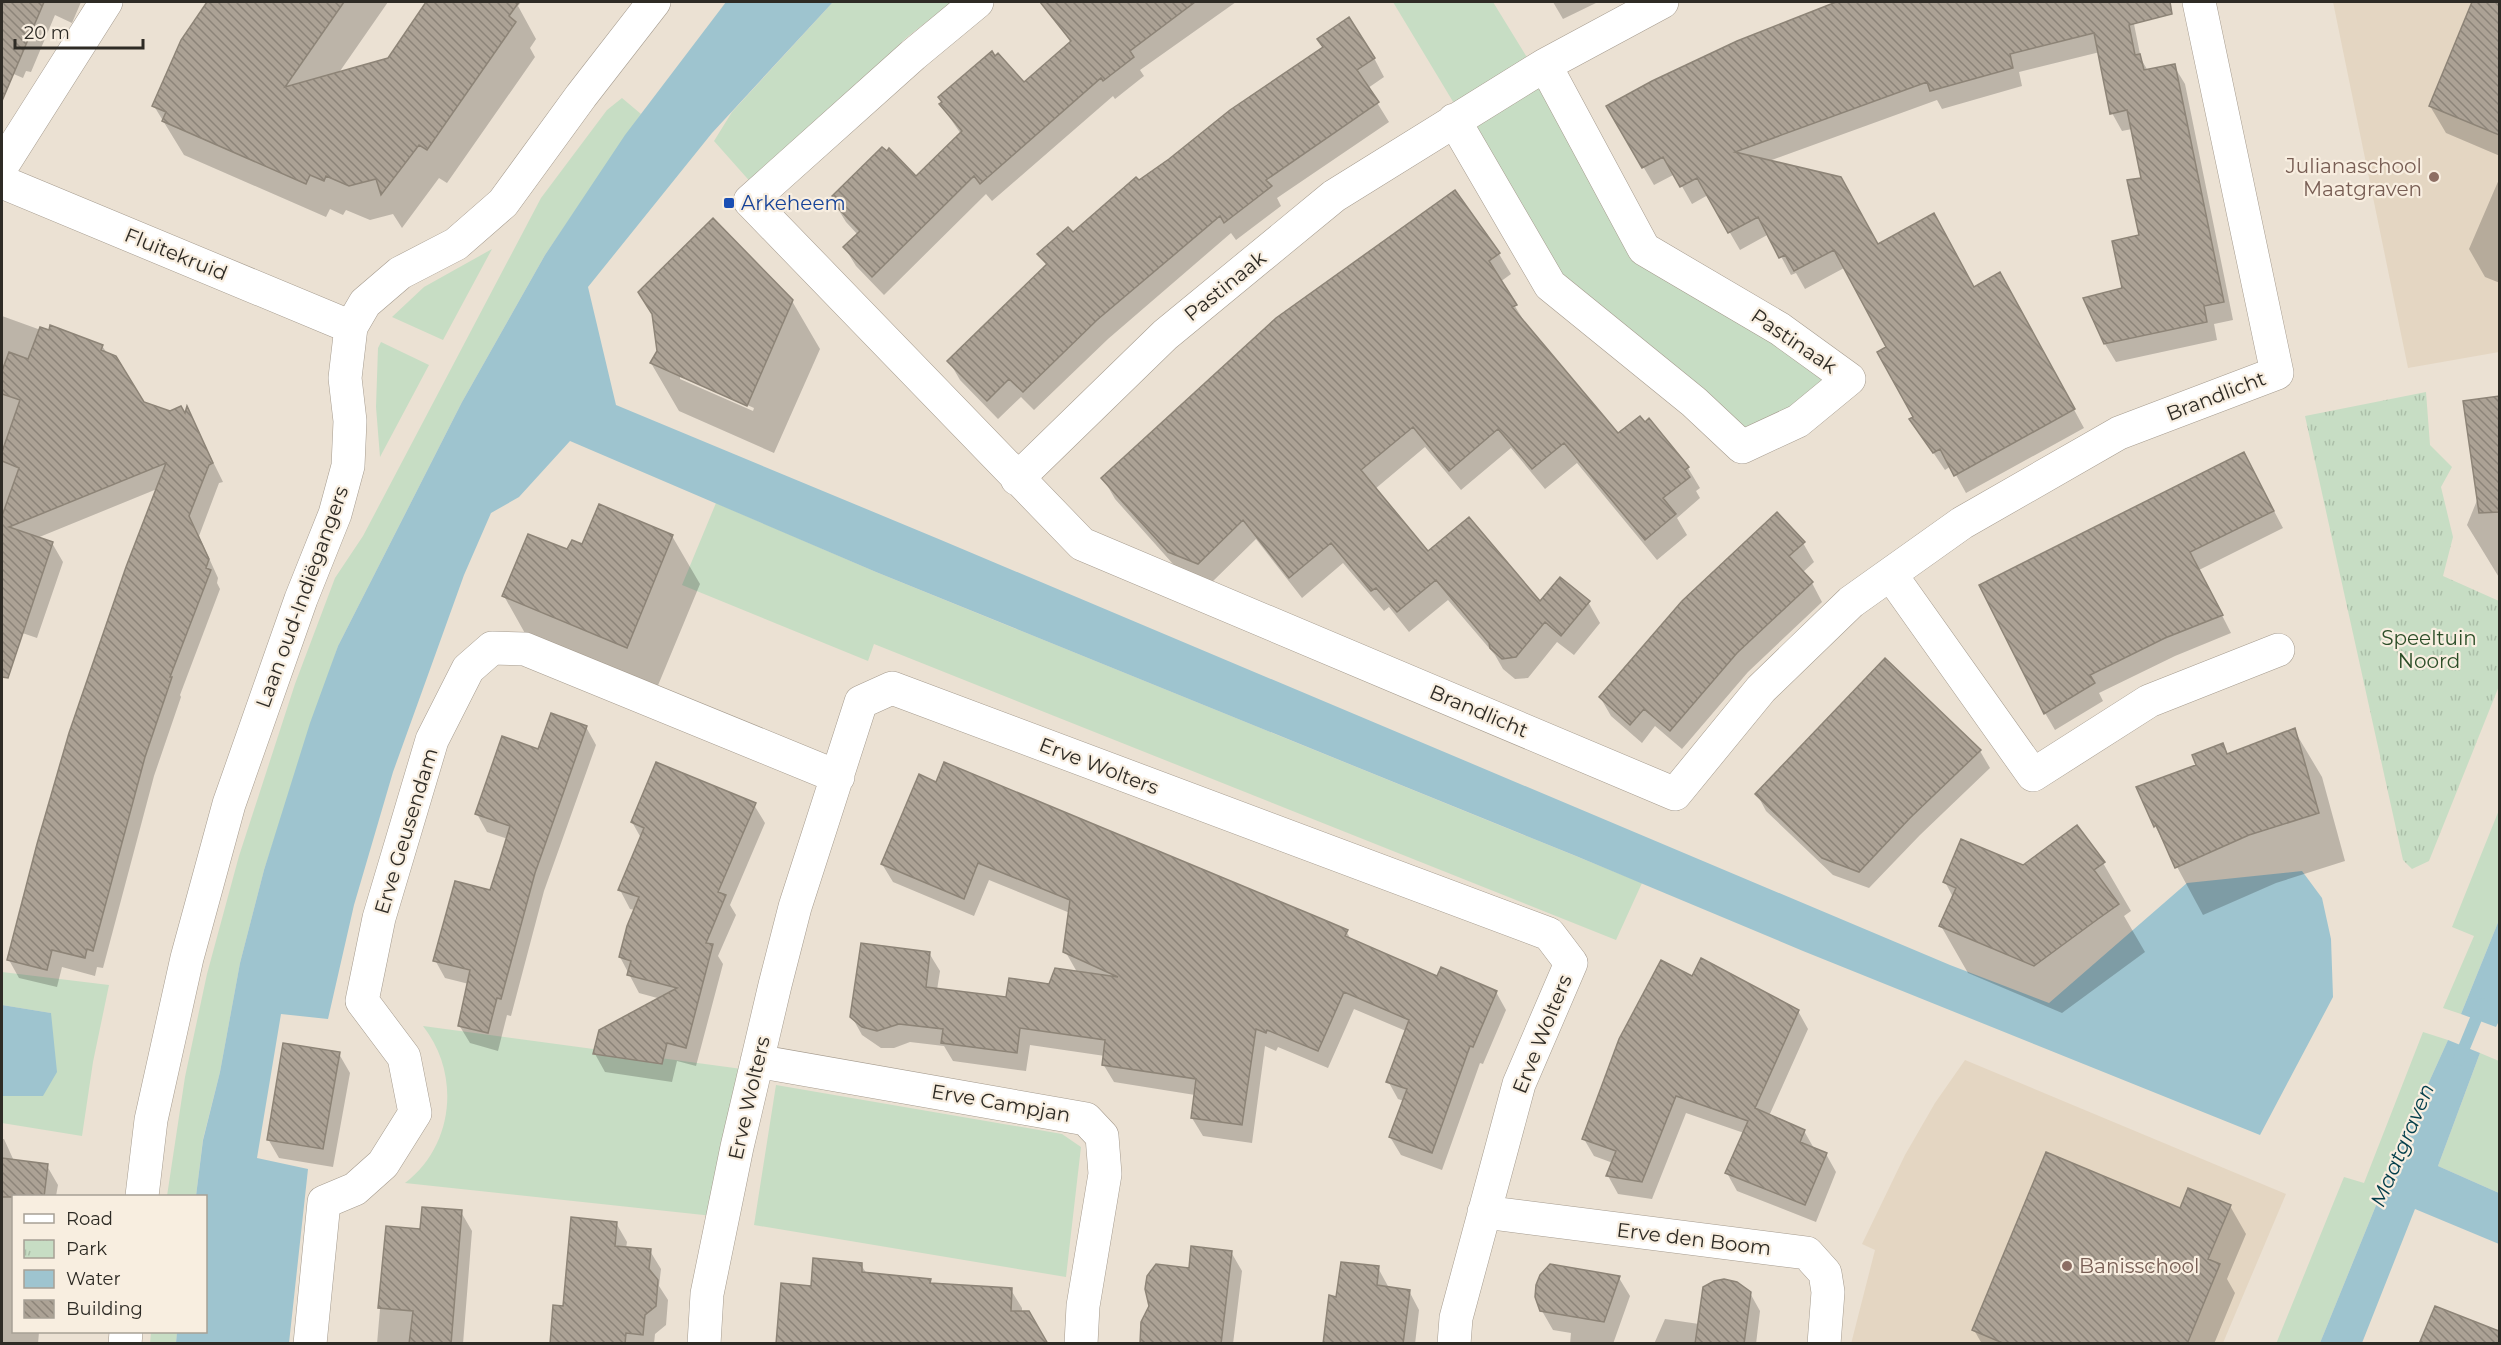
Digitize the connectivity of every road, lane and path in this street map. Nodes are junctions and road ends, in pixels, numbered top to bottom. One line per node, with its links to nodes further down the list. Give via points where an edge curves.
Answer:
1 (106, 2): 8 (street)
2 (654, 2): 10 (street, Laan oud-Indiëgangers, via 503,203 456,244 399,273 365,303)
3 (977, 2): 11 (street, via 750,201)
4 (1662, 2): 6 (street, Pastinaak)
5 (2199, 2): 12 (street, Brandlicht, via 2277,373 2119,433 1962,523)
6 (1545, 65): 7 (street, Pastinaak); 7 (street, Pastinaak, via 1644,249 1780,329 1849,379 1798,421 1742,447 1694,402 1550,285)
7 (1454, 120): 11 (street, Pastinaak, via 1325,203 1165,335)
8 (2, 166)
9 (2, 182): 10 (street, Fluitekruid)
10 (351, 327): 16 (street, Laan oud-Indiëgangers, via 345,378 350,421 348,466 335,514 229,804 187,958 151,1120)
11 (1017, 479): 12 (street, Brandlicht, via 1082,544 1675,794 1761,689 1851,602)
12 (1891, 575): 13 (street, via 2033,775 2149,701)
13 (2278, 650)
14 (837, 777): 15 (street, Erve Wolters, via 795,908); 17 (street, Erve Wolters, via 861,702 892,688 1549,934 1571,963 1519,1084); 18 (street, Erve Geusendam, via 525,649 492,648 468,669 432,740 379,918 362,1001 404,1058 415,1113 383,1164 355,1189 324,1202)
15 (757, 1061): 19 (street, Erve Wolters, via 706,1294); 20 (street, Erve Campjan, via 1086,1119 1102,1136 1105,1174 1083,1306)
16 (142, 1195)
17 (1484, 1212): 21 (street, Erve Wolters, via 1456,1318); 22 (street, Erve den Boom, via 1807,1253 1825,1273 1828,1292)
18 (310, 1344)
19 (704, 1344)
20 (1081, 1344)
21 (1454, 1344)
22 (1824, 1344)

